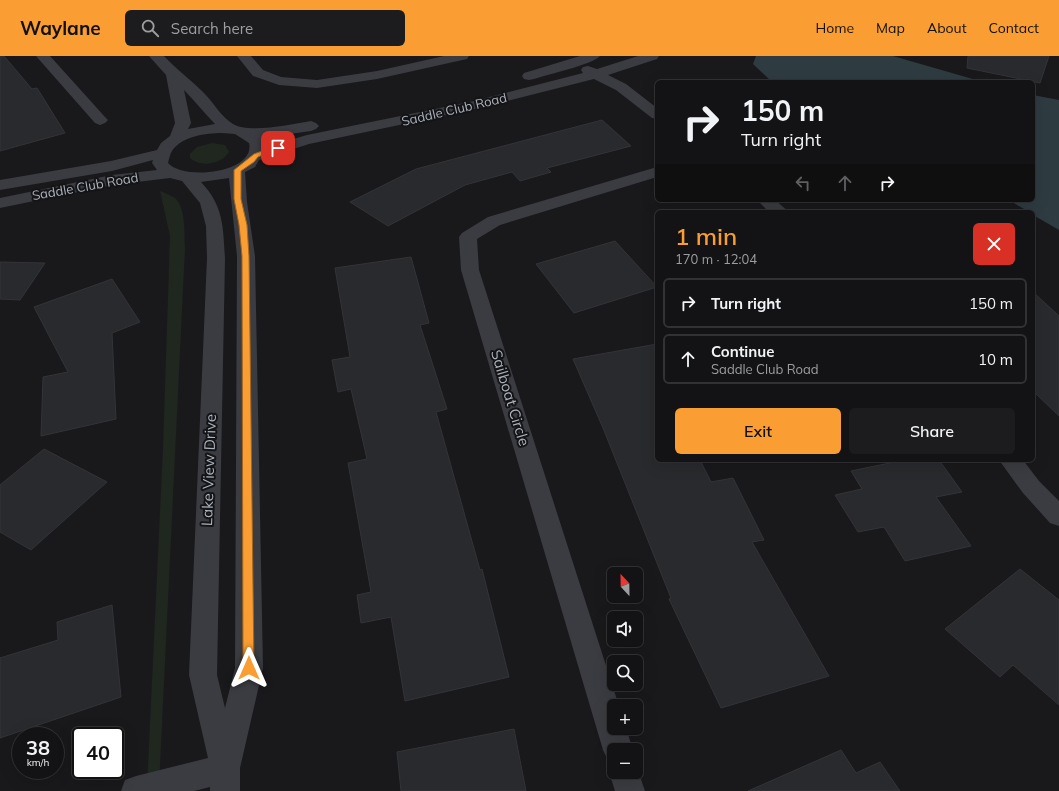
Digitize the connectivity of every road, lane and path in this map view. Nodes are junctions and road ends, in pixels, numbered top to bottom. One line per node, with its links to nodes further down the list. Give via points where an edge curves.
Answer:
1 (43, 56): 14 (street)
2 (156, 56): 9 (street)
3 (244, 56): 4 (street, via 258,73 279,81 317,84 377,75)
4 (462, 56)
5 (559, 56): 8 (street)
6 (593, 56): 8 (street, Saddle Club Road)
7 (652, 56): 10 (street, Saddle Club Road)
8 (574, 63): 10 (street); 11 (street, Saddle Club Road)
9 (173, 74): 15 (street, via 200,97); 17 (street, via 183,123)
10 (595, 74): 13 (street, via 621,87); 19 (street, Saddle Club Road, via 425,116 292,144)
11 (516, 79)
12 (464, 93): 16 (street, Saddle Club Road, via 413,106 301,128)
13 (655, 113)
14 (100, 120)
15 (229, 129): 16 (street, Saddle Club Road); 17 (street, Saddle Club Road, via 202,130)
16 (247, 133): 19 (street, via 256,139)
17 (177, 139): 18 (street)
18 (162, 154): 22 (street, Lake View Drive, via 160,161 163,168); 23 (street, Saddle Club Road, via 112,166)
19 (256, 156): 20 (street, Saddle Club Road)
20 (237, 170): 22 (street, Saddle Club Road, via 222,176 204,178); 30 (street, via 237,199 246,256 249,668)
21 (655, 173): 29 (street, Sailboat Circle, via 494,221 468,237 470,270)
22 (179, 176): 25 (street, Saddle Club Road, via 112,180); 30 (street, Lake View Drive, via 205,197 210,206 215,230 203,674)
23 (0, 185)
24 (768, 202): 26 (street)
25 (0, 203)
26 (778, 210)
27 (1012, 462): 28 (street)
28 (1059, 516)
29 (616, 743)
30 (225, 779): 32 (street)
31 (626, 779): 33 (street)
32 (136, 791)
33 (630, 791)

